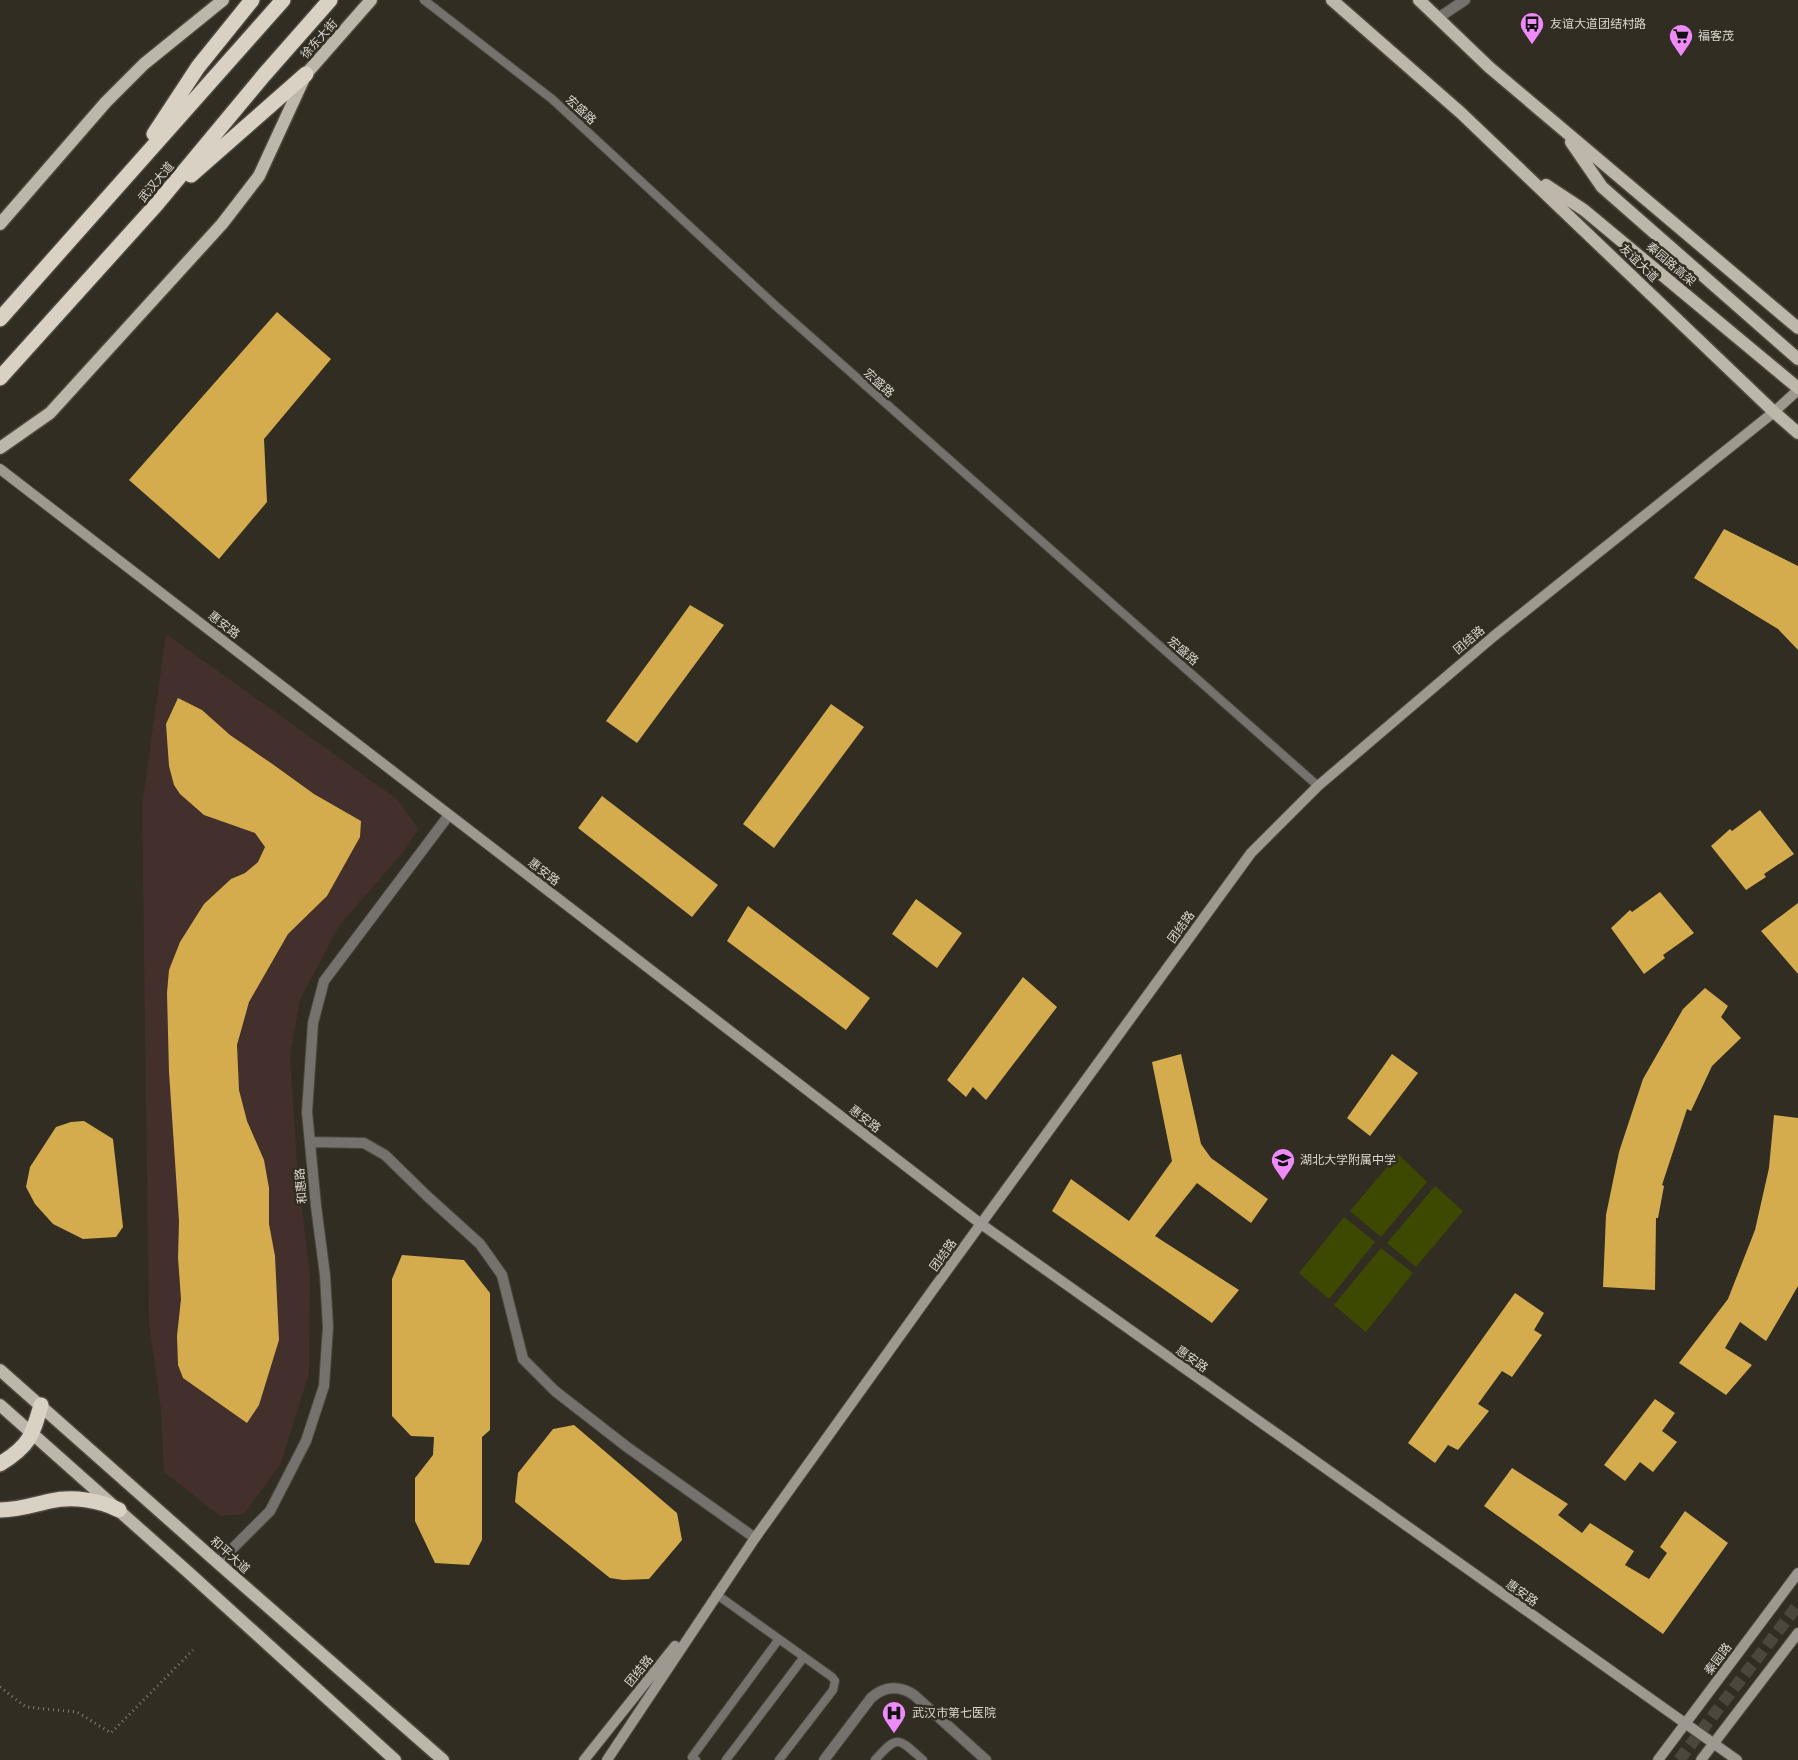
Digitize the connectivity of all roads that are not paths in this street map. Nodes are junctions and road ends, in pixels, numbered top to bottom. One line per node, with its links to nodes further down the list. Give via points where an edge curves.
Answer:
1 (223, 0): 20 (main road, via 144,64 106,102)
2 (252, 0): 17 (highway, via 198,67)
3 (283, 0): 17 (highway)
4 (330, 0): 19 (highway, 武汉大道)
5 (372, 0): 14 (main road, 徐东大街)
6 (424, 0): 30 (lane, 宏盛路, via 552,98 784,313)
7 (1332, 0): 15 (main road, 友谊大道)
8 (1340, 0): 15 (main road, 友谊大道)
9 (1411, 0): 13 (main road)
10 (1419, 0): 12 (main road)
11 (1465, 0): 12 (street)
12 (1438, 18): 13 (main road)
13 (1489, 67): 16 (main road)
14 (306, 74): 19 (highway); 28 (main road, 徐东大街, via 259,176 222,224 50,413)
15 (1461, 113): 18 (main road, 友谊大道)
16 (1561, 128): 22 (main road); 23 (main road, 秦园路高架, via 1602,187)
17 (132, 169): 21 (highway)
18 (1520, 169): 25 (main road, 秦园路高架, via 1584,210); 26 (main road, 友谊大道)
19 (156, 206): 24 (highway, 武汉大道)
20 (0, 224)
21 (0, 319)
22 (1798, 328)
23 (1798, 359)
24 (0, 378)
25 (1798, 389): 26 (street, 团结路)
26 (1774, 412): 27 (main road, 友谊大道); 30 (street, 团结路, via 1494,636)
27 (1798, 433)
28 (0, 448)
29 (0, 469): 31 (street, 惠安路)
30 (1318, 786): 33 (street, 团结路, via 1251,853)
31 (449, 815): 32 (street, 和惠路, via 324,981 313,1023 307,1112); 33 (street, 惠安路)
32 (310, 1142): 41 (street, via 364,1143 385,1155 480,1244 502,1275 523,1359 555,1391 613,1436); 42 (street, 和惠路, via 328,1327 324,1386 306,1441 270,1511)
33 (981, 1224): 41 (street, 团结路); 48 (street, 惠安路)
34 (0, 1370): 36 (main road, 和平大道)
35 (0, 1405): 37 (main road)
36 (41, 1405): 37 (highway); 42 (main road, 和平大道)
37 (33, 1434): 38 (highway, via 18,1453); 40 (main road)
38 (0, 1464)
39 (0, 1510): 40 (highway, via 71,1499 105,1503)
40 (119, 1510): 50 (main road)
41 (755, 1538): 44 (street, 团结路)
42 (218, 1563): 51 (main road, 和平大道)
43 (1798, 1573): 48 (street, 秦园路)
44 (715, 1596): 46 (lane); 52 (street, 团结路); 53 (street, 团结路)
45 (1798, 1633): 49 (street)
46 (779, 1639): 47 (lane); 54 (lane, via 692,1757)
47 (804, 1657): 55 (lane); 56 (lane, via 832,1677 835,1685)
48 (1686, 1723): 49 (street, 惠安路); 61 (street, 秦园路)
49 (1714, 1743): 62 (street); 63 (street, 惠安路)
50 (395, 1760)
51 (443, 1760)
52 (584, 1760)
53 (607, 1760)
54 (696, 1760)
55 (726, 1760)
56 (779, 1760)
57 (824, 1760): 60 (street, via 871,1698 877,1692 892,1688 907,1690 914,1695)
58 (875, 1760): 59 (lane, via 894,1742 905,1744)
59 (923, 1760)
60 (986, 1760)
61 (1658, 1760)
62 (1701, 1760)
63 (1738, 1760)

